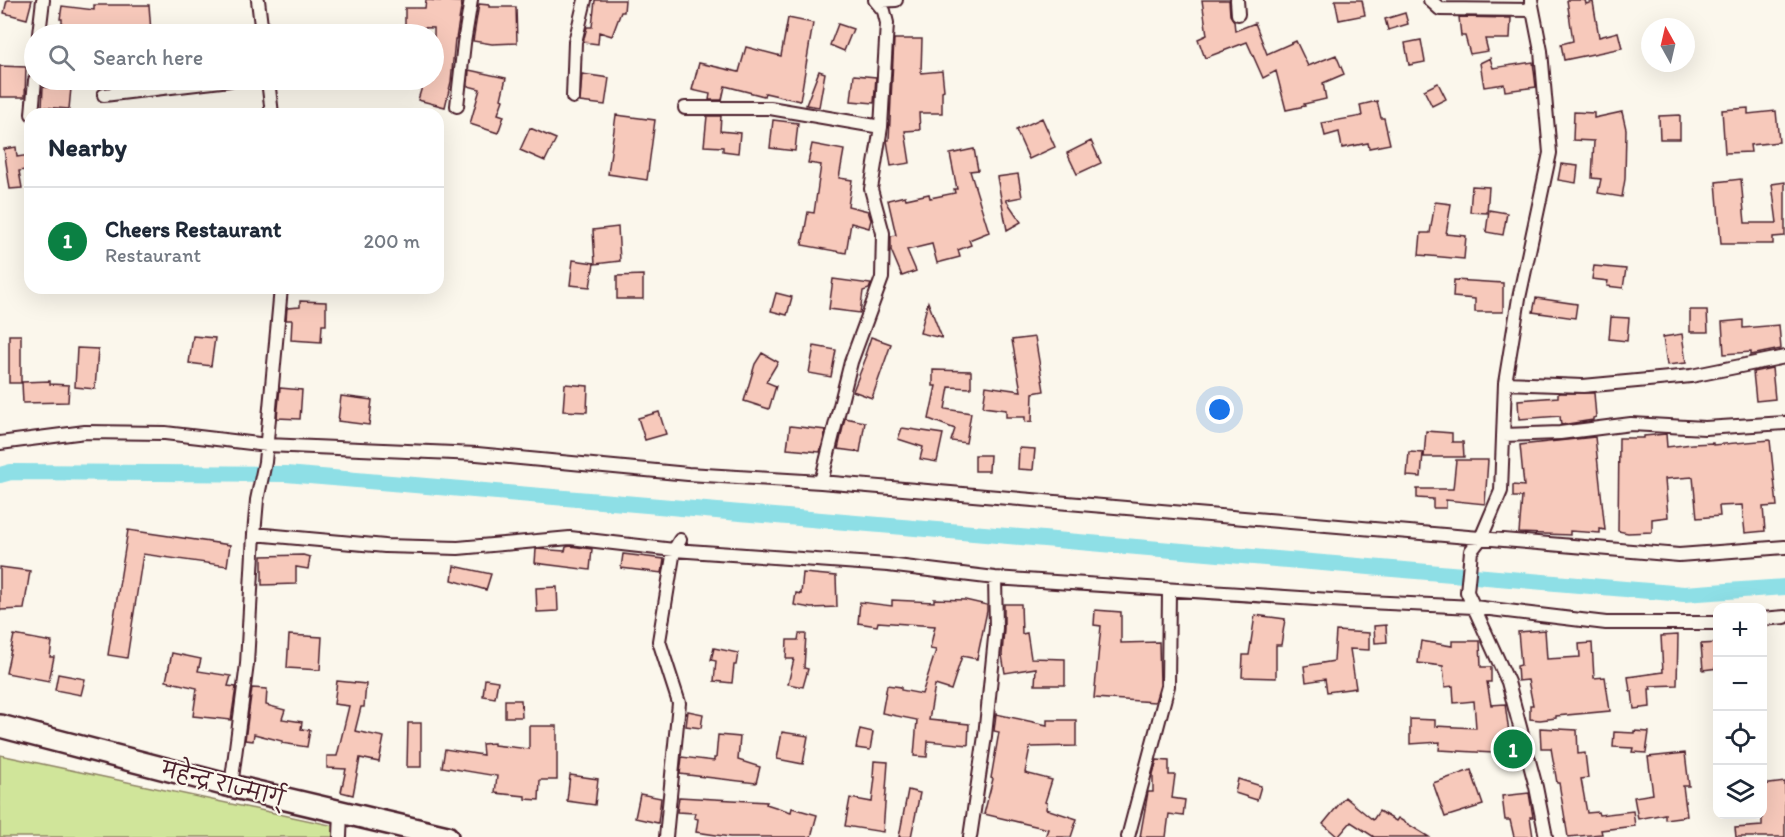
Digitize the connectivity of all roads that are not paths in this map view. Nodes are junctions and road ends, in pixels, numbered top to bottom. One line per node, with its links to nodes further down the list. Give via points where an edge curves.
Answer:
1 (43, 0): 11 (street)
2 (258, 0): 12 (street)
3 (471, 0): 18 (street)
4 (585, 0): 17 (street, via 575,42)
5 (896, 0): 8 (street)
6 (1237, 0): 10 (street)
7 (1430, 0): 9 (street, via 1440,9)
8 (875, 1): 22 (street, via 884,11 887,23)
9 (1532, 5): 25 (street, via 1541,51 1550,153)
10 (1238, 14)
11 (40, 24)
12 (261, 24)
13 (33, 90): 19 (street)
14 (146, 90): 16 (street)
15 (269, 90): 20 (street)
16 (104, 95)
17 (573, 97)
18 (457, 106)
19 (32, 108)
20 (271, 108)
21 (685, 108): 22 (street, via 770,108)
22 (881, 127): 30 (street, via 871,189 883,233 882,278 851,362)
23 (280, 294): 29 (street)
24 (1785, 357): 25 (street, via 1691,376 1583,386)
25 (1505, 383): 27 (street)
26 (1785, 423): 27 (street, via 1705,428 1631,424)
27 (1503, 435): 32 (street, via 1501,491)
28 (0, 443): 29 (street, via 85,432 165,433)
29 (267, 445): 30 (street, via 477,454); 31 (street)
30 (821, 482): 32 (street)
31 (254, 534): 33 (street, via 385,546 458,548 570,538); 42 (street, via 247,664)
32 (1481, 538): 34 (street, via 1679,555); 37 (street, via 1470,551 1468,562 1467,592)
33 (677, 545): 35 (street); 46 (street, via 659,641 678,703)
34 (1785, 547)
35 (995, 578): 36 (street); 47 (street, via 996,628)
36 (1169, 590): 37 (street); 48 (street, via 1168,686)
37 (1474, 608): 40 (street, via 1606,623); 49 (street, via 1508,682)
38 (1785, 618): 39 (street)
39 (1767, 619)
40 (1713, 623)
41 (0, 726): 42 (highway, महेन्द्र राज्मार्ग्)
42 (231, 786): 43 (highway, महेन्द्र राज्मार्ग्)
43 (340, 813): 44 (street); 45 (highway, महेन्द्र राज्मार्ग्)
44 (340, 837)
45 (447, 837)
46 (666, 837)
47 (970, 837)
48 (1128, 837)
49 (1546, 837)

